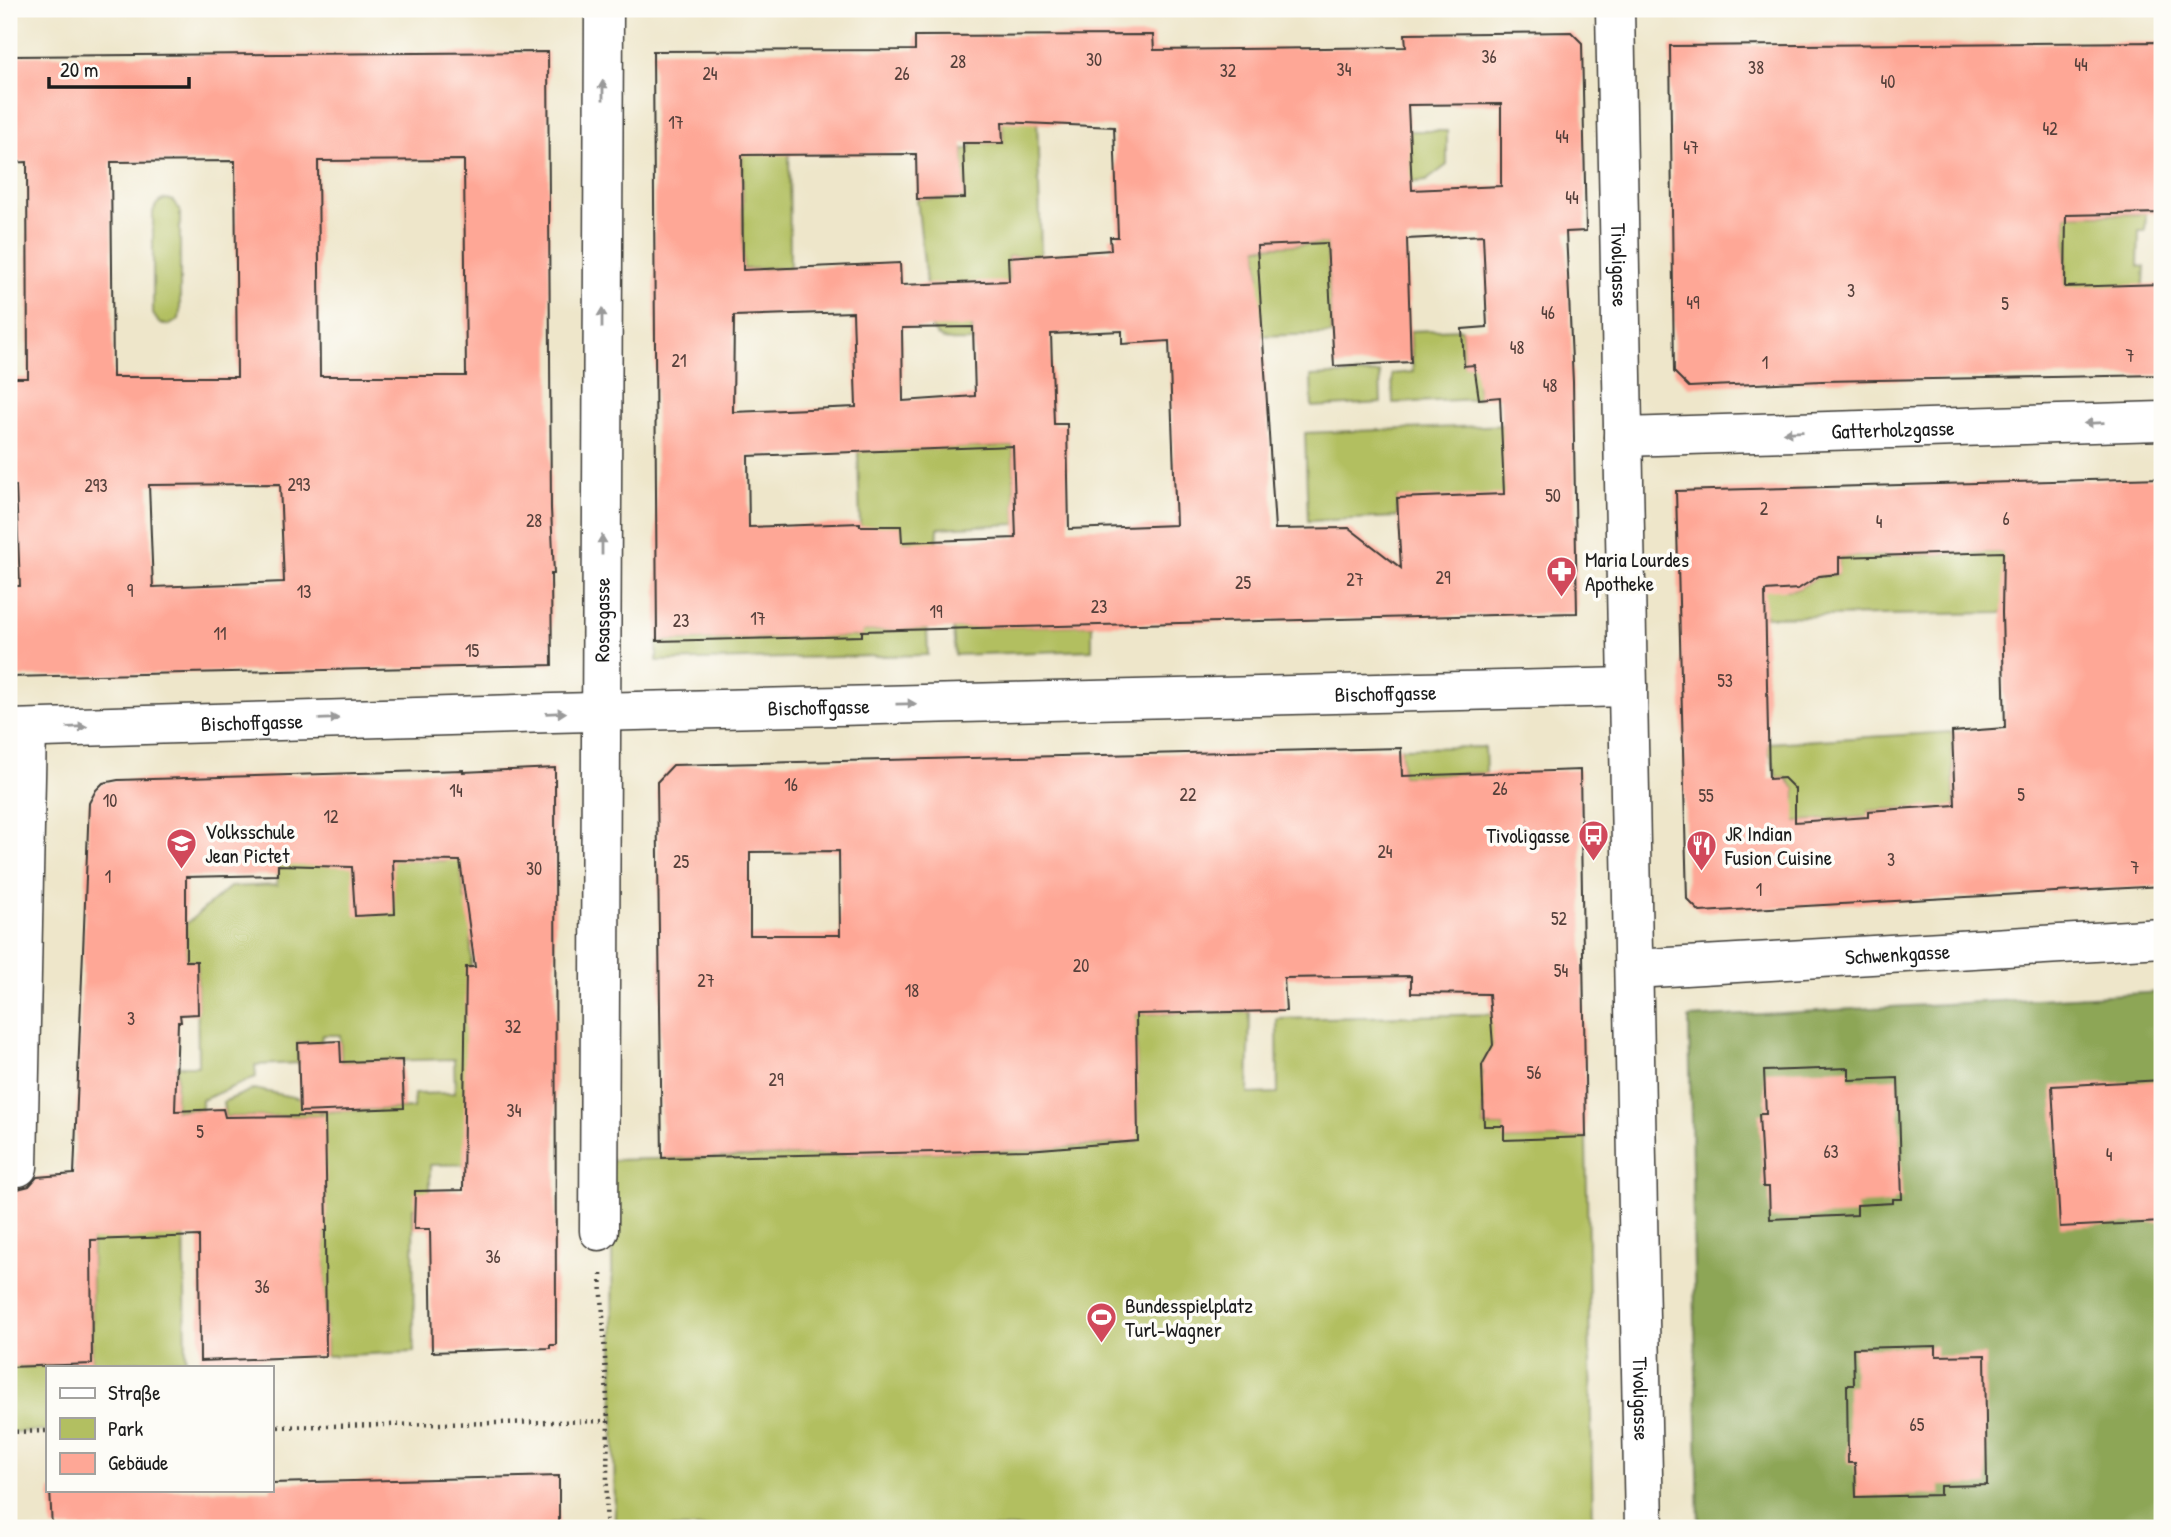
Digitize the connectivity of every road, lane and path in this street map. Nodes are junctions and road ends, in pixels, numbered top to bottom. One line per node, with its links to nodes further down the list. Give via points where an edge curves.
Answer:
1 (604, 9): 6 (street, Rosasgasse, one-way to 1)
2 (1615, 9): 4 (street, Tivoligasse)
3 (2162, 421): 4 (street, Gatterholzgasse, one-way to 4)
4 (1623, 437): 5 (street, Tivoligasse)
5 (1628, 687): 6 (street, Bischoffgasse, one-way to 5); 9 (street, Tivoligasse)
6 (602, 712): 7 (street, Bischoffgasse, one-way to 6); 11 (street, Rosasgasse)
7 (18, 729): 10 (street)
8 (2162, 938): 9 (street, Schwenkgasse)
9 (1634, 968): 17 (street, Tivoligasse)
10 (18, 1167)
11 (599, 1231): 12 (path)
12 (608, 1421): 13 (path); 16 (path)
13 (273, 1427)
14 (9, 1432): 15 (path)
15 (46, 1432)
16 (606, 1528)
17 (1644, 1528)

